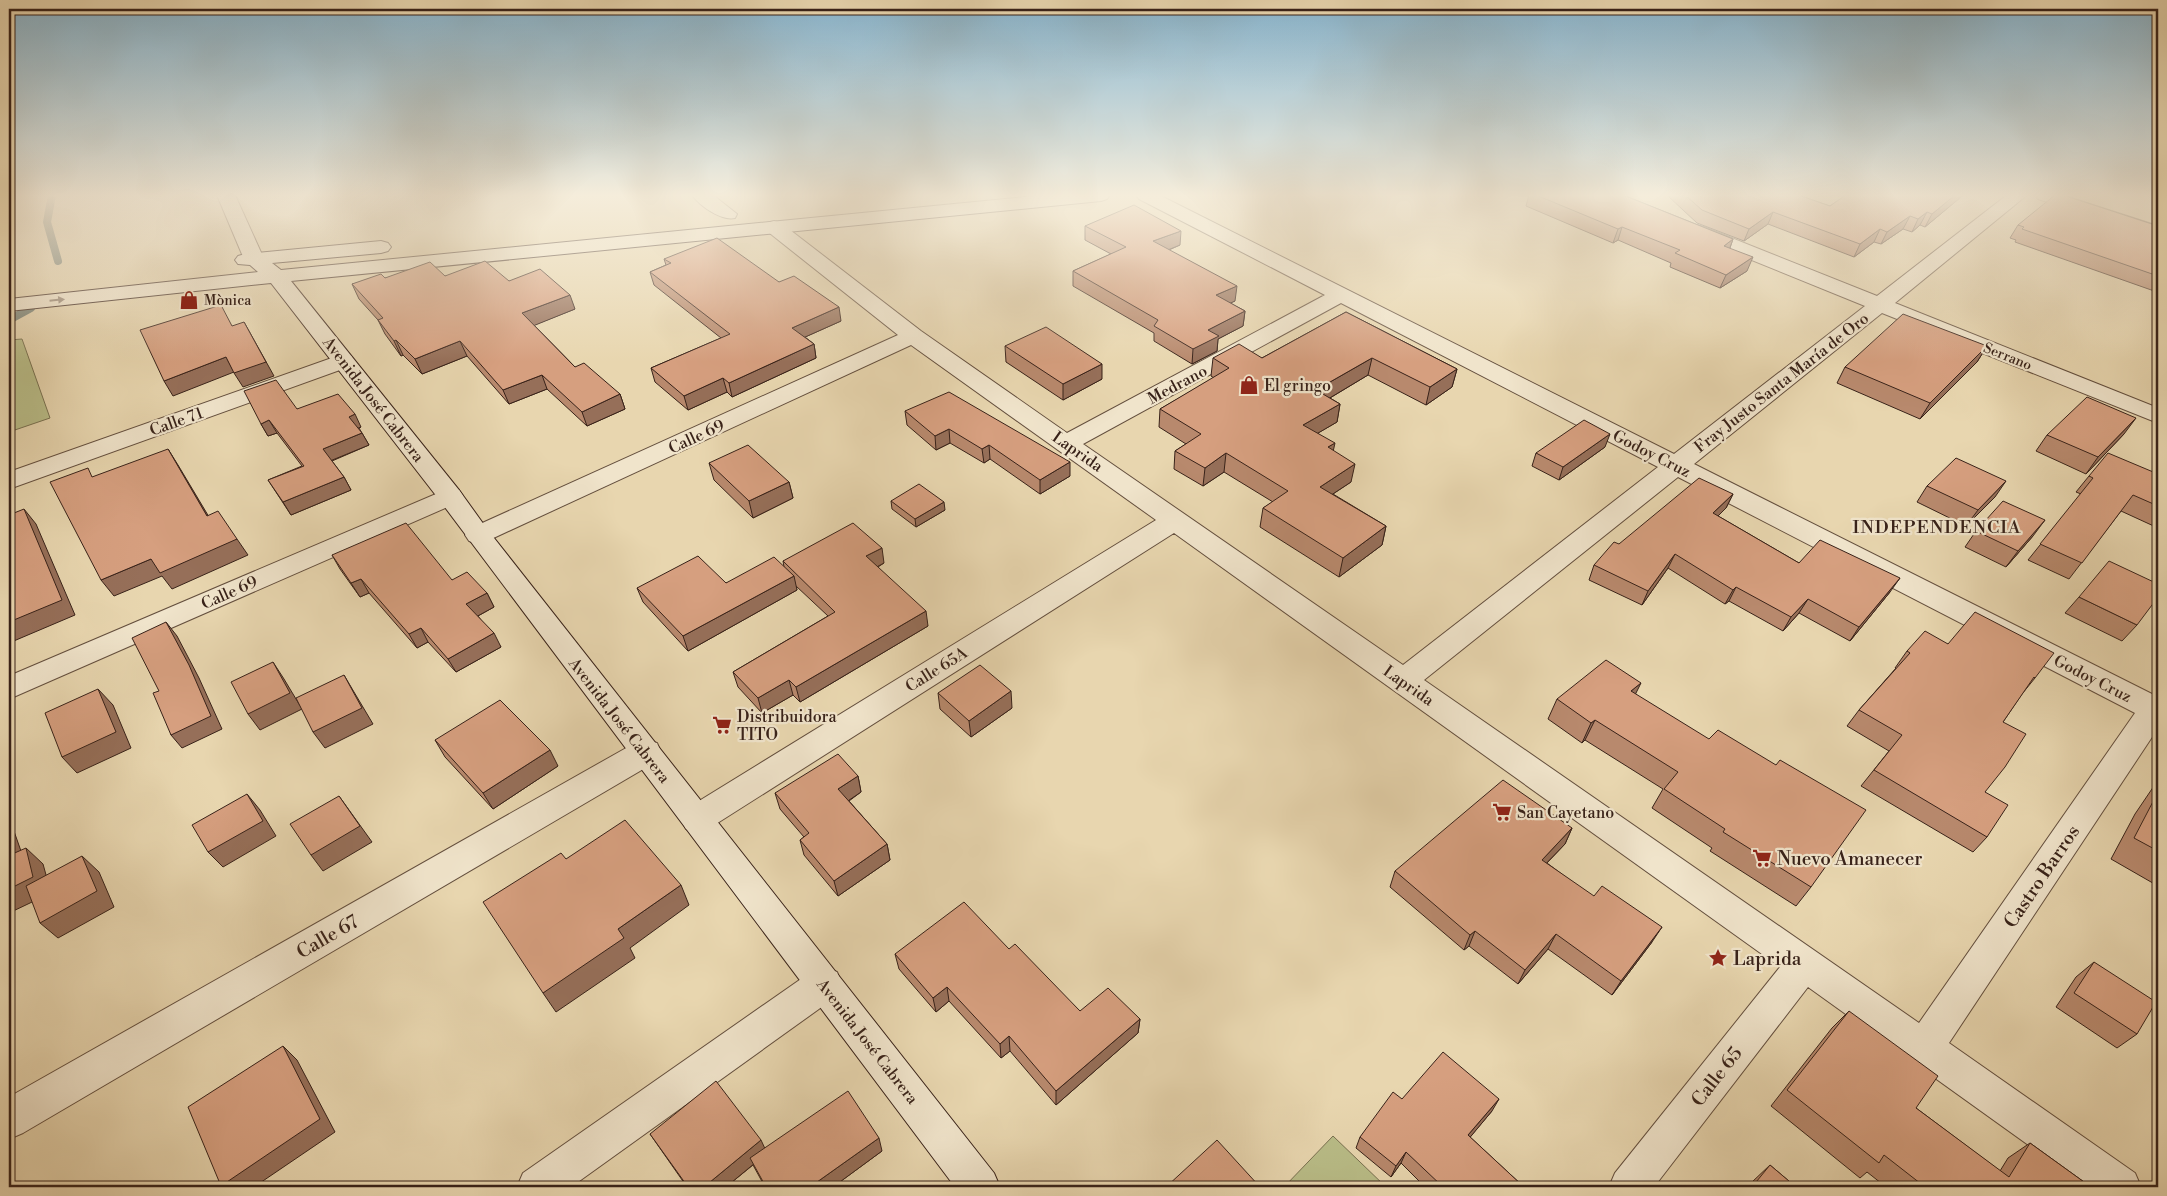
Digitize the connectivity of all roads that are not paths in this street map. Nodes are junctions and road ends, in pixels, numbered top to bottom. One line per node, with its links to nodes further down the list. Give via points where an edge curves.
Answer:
1 (257, 251): 9 (street, Avenida José Cabrera)
2 (371, 251): 9 (street)
3 (479, 251): 9 (street)
4 (804, 251): 13 (street, Laprida)
5 (1253, 251): 10 (street, Godoy Cruz)
6 (1747, 251): 11 (street, Serrano)
7 (1947, 251): 11 (street, Fray Justo Santa María de Oro)
8 (225, 262): 9 (street)
9 (266, 268): 12 (street, one-way to 9); 14 (street, Avenida José Cabrera)
10 (1341, 296): 16 (street, Medrano); 17 (street, Godoy Cruz)
11 (1880, 304): 15 (street, Serrano); 17 (street, Fray Justo Santa María de Oro)
12 (9, 305)
13 (913, 336): 16 (street, Laprida); 21 (street, Calle 69)
14 (344, 361): 18 (street, Calle 71); 19 (street, Avenida José Cabrera)
15 (2158, 416)
16 (1066, 443): 20 (street, Laprida)
17 (1676, 465): 22 (street, Fray Justo Santa María de Oro); 24 (street, Godoy Cruz)
18 (9, 481)
19 (450, 496): 21 (street, Avenida José Cabrera); 23 (street, Calle 69)
20 (1175, 520): 22 (street, Laprida); 26 (street, Calle 65A)
21 (478, 536): 25 (street, Avenida José Cabrera)
22 (1404, 681): 27 (street, Laprida)
23 (9, 688)
24 (2157, 708): 29 (street, Castro Barros)
25 (646, 752): 26 (street, Avenida José Cabrera); 30 (street, Calle 67)
26 (697, 819): 28 (street, Avenida José Cabrera)
27 (1804, 964): 29 (street, Laprida); 33 (street, Calle 65)
28 (824, 984): 31 (street); 32 (street, Avenida José Cabrera)
29 (1924, 1048): 34 (street, Laprida)
30 (9, 1119)
31 (537, 1187)
32 (980, 1187)
33 (1629, 1187)
34 (2121, 1187)

